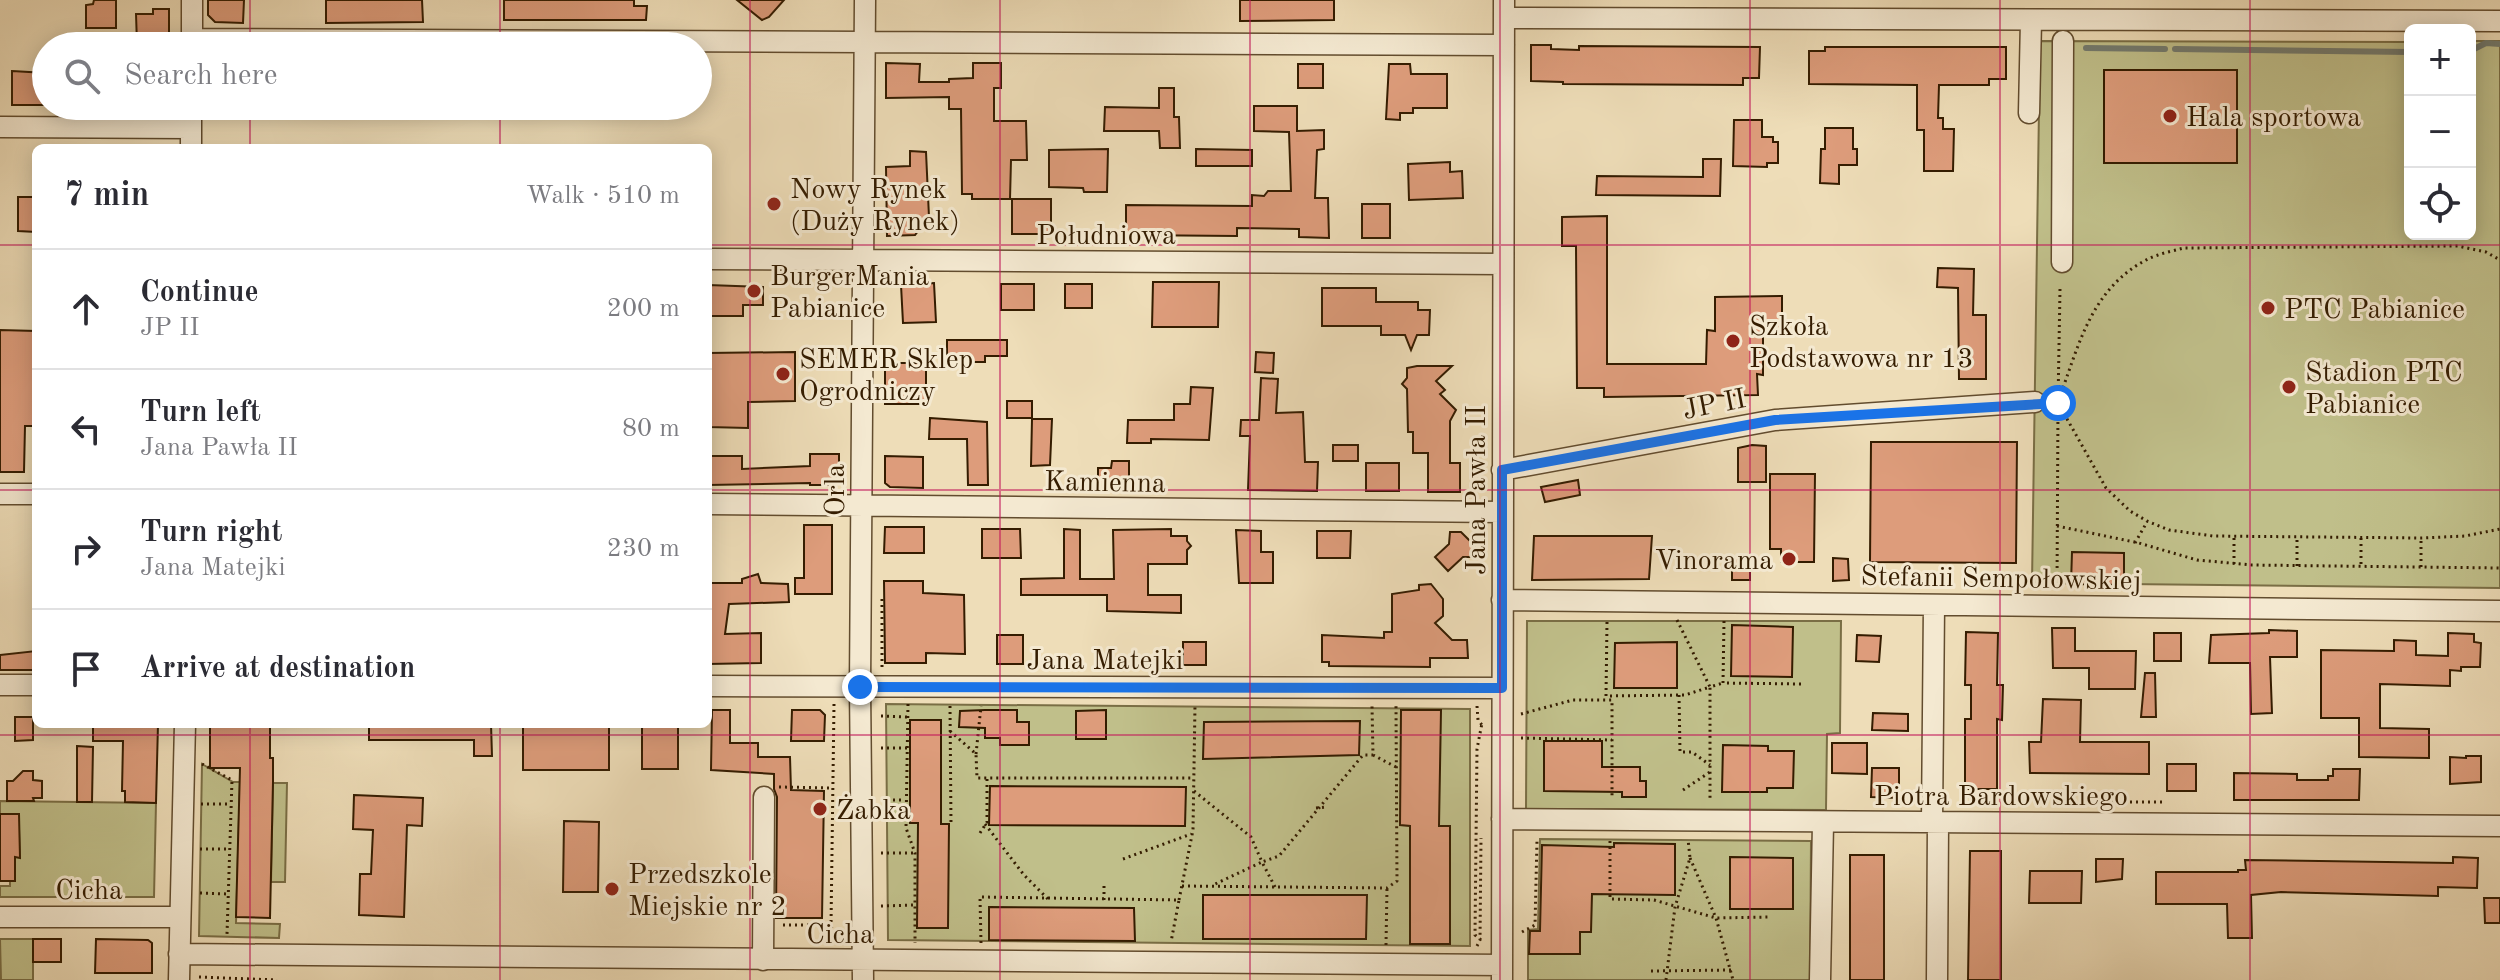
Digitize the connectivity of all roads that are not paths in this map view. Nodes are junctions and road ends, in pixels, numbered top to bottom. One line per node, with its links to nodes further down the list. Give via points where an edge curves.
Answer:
1 (192, 0): 6 (street)
2 (865, 0): 9 (street, Orla)
3 (1504, 9): 4 (street); 10 (street, Jana Pawła II)
4 (2031, 20): 5 (street); 11 (street)
5 (2500, 21)
6 (192, 32)
7 (2063, 41): 16 (street)
8 (712, 43): 9 (street)
9 (864, 43): 10 (street); 15 (street, Orla)
10 (1504, 45): 17 (street, Jana Pawła II)
11 (2029, 113)
12 (0, 127): 13 (street)
13 (191, 138)
14 (712, 259): 15 (street, Południowa)
15 (862, 261): 17 (street, Południowa); 23 (street, Orla)
16 (2062, 262)
17 (1503, 264): 19 (street, Jana Pawła II)
18 (2035, 402): 19 (street, JP II, via 1775,420)
19 (1502, 470): 24 (street, Jana Pawła II)
20 (0, 494): 21 (street)
21 (32, 494)
22 (712, 504): 23 (street, Kamienna)
23 (862, 506): 24 (street, Kamienna); 31 (street, Orla)
24 (1502, 512): 25 (street, Jana Pawła II)
25 (1502, 600): 26 (street, Stefanii Sempołowskiej); 32 (street, Jana Pawła II)
26 (1934, 605): 27 (street, Stefanii Sempołowskiej); 36 (street)
27 (2500, 611)
28 (0, 685): 29 (street)
29 (32, 685)
30 (712, 686): 31 (street, Jana Matejki)
31 (860, 687): 32 (street, Jana Matejki); 43 (street, Orla)
32 (1502, 688): 35 (street, Jana Pawła II)
33 (185, 728): 40 (street)
34 (764, 797): 42 (street)
35 (1502, 819): 37 (street, Piotra Bardowskiego); 44 (street, Jana Pawła II)
36 (1935, 822): 37 (street, Piotra Bardowskiego); 38 (street, Piotra Bardowskiego); 47 (street)
37 (1823, 823): 46 (street)
38 (2500, 826)
39 (0, 917): 40 (street, Cicha)
40 (179, 917): 41 (street)
41 (179, 954): 42 (street, Cicha); 45 (street)
42 (763, 960): 43 (street, Cicha)
43 (863, 970): 44 (street, Cicha)
44 (1502, 972)
45 (188, 979)
46 (1820, 980)
47 (1937, 980)

